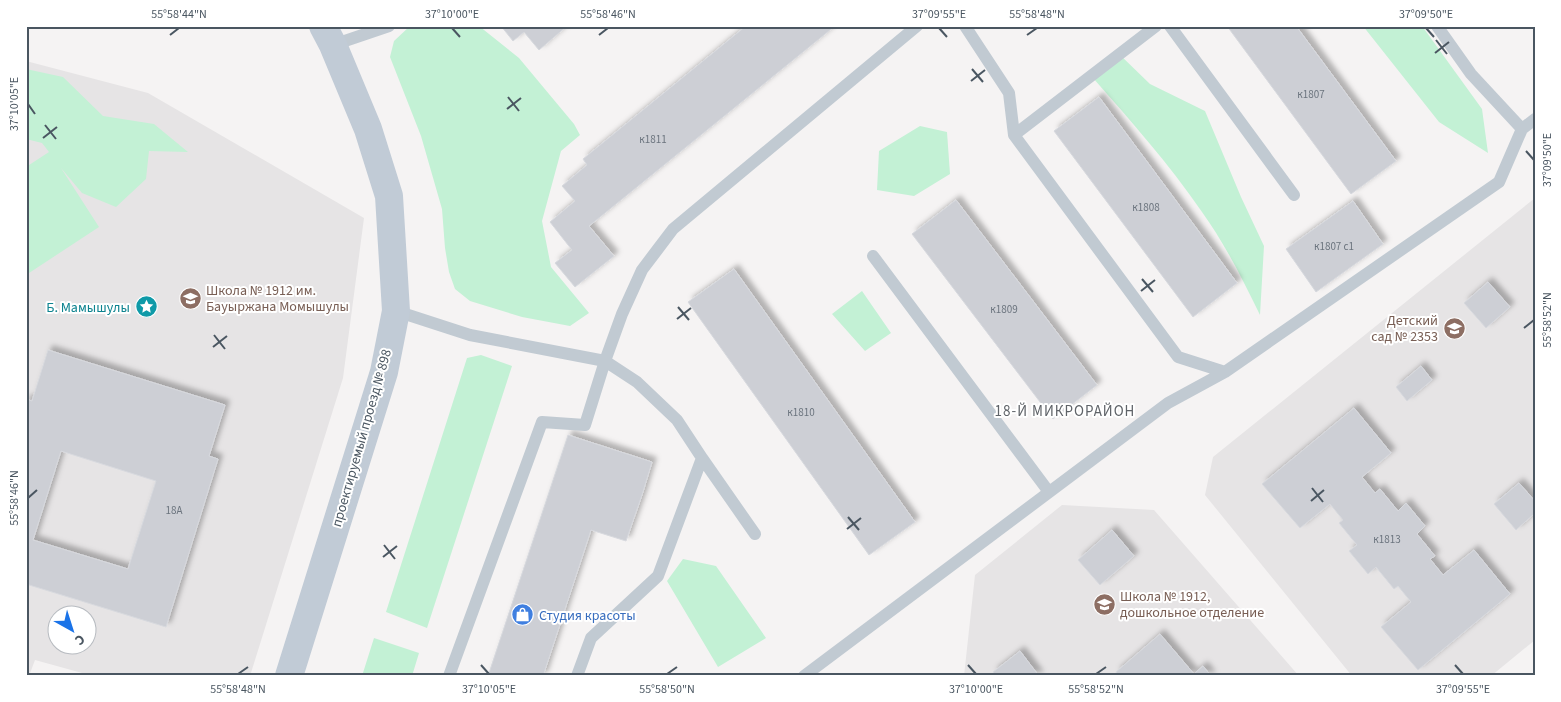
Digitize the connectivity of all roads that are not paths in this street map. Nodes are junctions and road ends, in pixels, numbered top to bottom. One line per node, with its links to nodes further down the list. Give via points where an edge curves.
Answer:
1 (389, 26): 7 (lane)
2 (917, 26): 14 (lane, via 673,229 642,270)
3 (965, 26): 10 (lane, via 1009,93)
4 (1156, 26): 10 (lane)
5 (1170, 26): 11 (lane)
6 (1437, 26): 9 (lane, via 1471,74)
7 (328, 36): 13 (main road, проектируемый проезд № 898, via 368,129 389,196)
8 (1535, 119): 9 (lane)
9 (1522, 129): 15 (lane, via 1499,182)
10 (1014, 135): 15 (lane, via 1178,357)
11 (1294, 195)
12 (873, 256): 17 (lane)
13 (396, 310): 14 (lane, via 470,335); 19 (main road, проектируемый проезд № 898, via 384,372)
14 (605, 361): 16 (lane, via 637,382 677,420); 20 (lane, via 585,425 542,422)
15 (1225, 372): 17 (lane, via 1168,403)
16 (702, 458): 18 (lane); 21 (lane, via 658,576 591,638)
17 (1049, 492): 22 (lane)
18 (756, 534)
19 (289, 676)
20 (449, 676)
21 (577, 676)
22 (804, 676)

